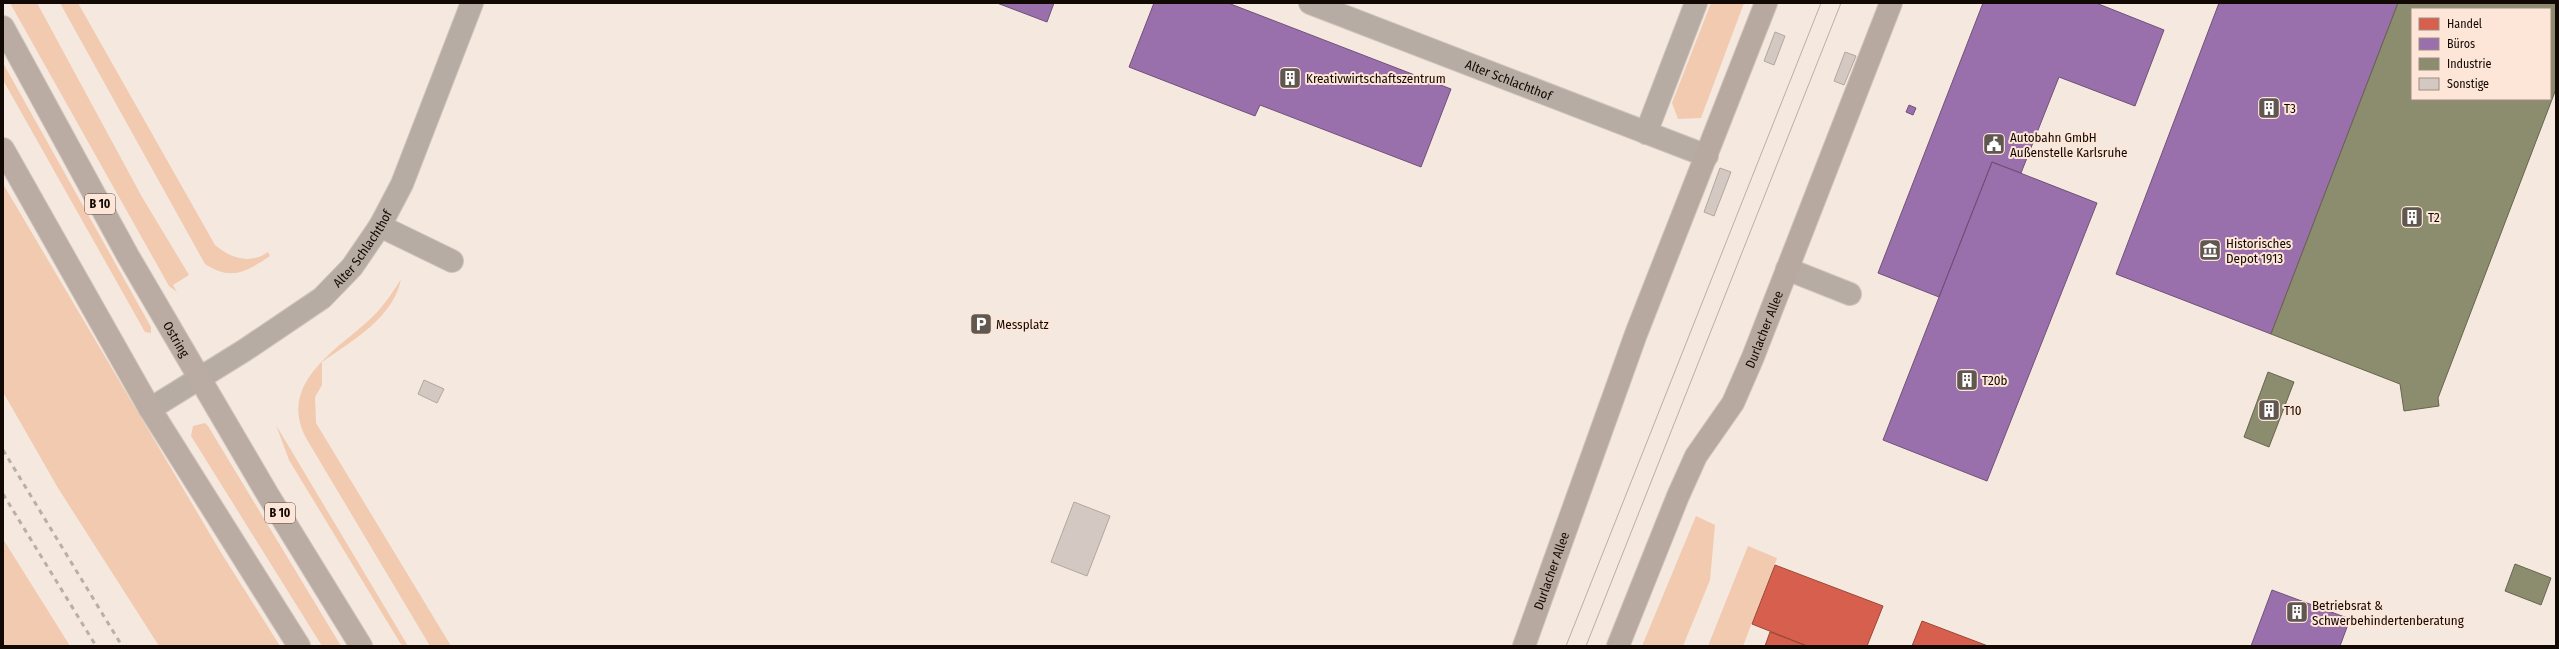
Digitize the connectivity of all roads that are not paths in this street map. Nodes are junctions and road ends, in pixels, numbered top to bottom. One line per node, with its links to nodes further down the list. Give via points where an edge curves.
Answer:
1 (472, 3): 10 (street, Alter Schlachthof, via 402,184)
2 (1310, 3): 7 (street, Alter Schlachthof)
3 (1696, 3): 7 (street)
4 (1766, 3): 9 (street, Durlacher Allee)
5 (1891, 3): 12 (street, Durlacher Allee)
6 (3, 27): 14 (main road, Ostring / B 10, via 128,256)
7 (1646, 133): 9 (street, Alter Schlachthof)
8 (3, 149): 15 (main road)
9 (1707, 156): 18 (street, Durlacher Allee, via 1636,334)
10 (380, 226): 11 (street); 14 (street, Alter Schlachthof, via 352,267 322,298)
11 (452, 261)
12 (1787, 270): 13 (street); 19 (street, Durlacher Allee, via 1732,403 1696,456 1678,496)
13 (1850, 294)
14 (202, 378): 15 (street, Alter Schlachthof); 17 (main road, Ostring / B 10, via 268,495)
15 (150, 409): 16 (main road)
16 (299, 646)
17 (361, 646)
18 (1524, 646)
19 (1618, 646)

